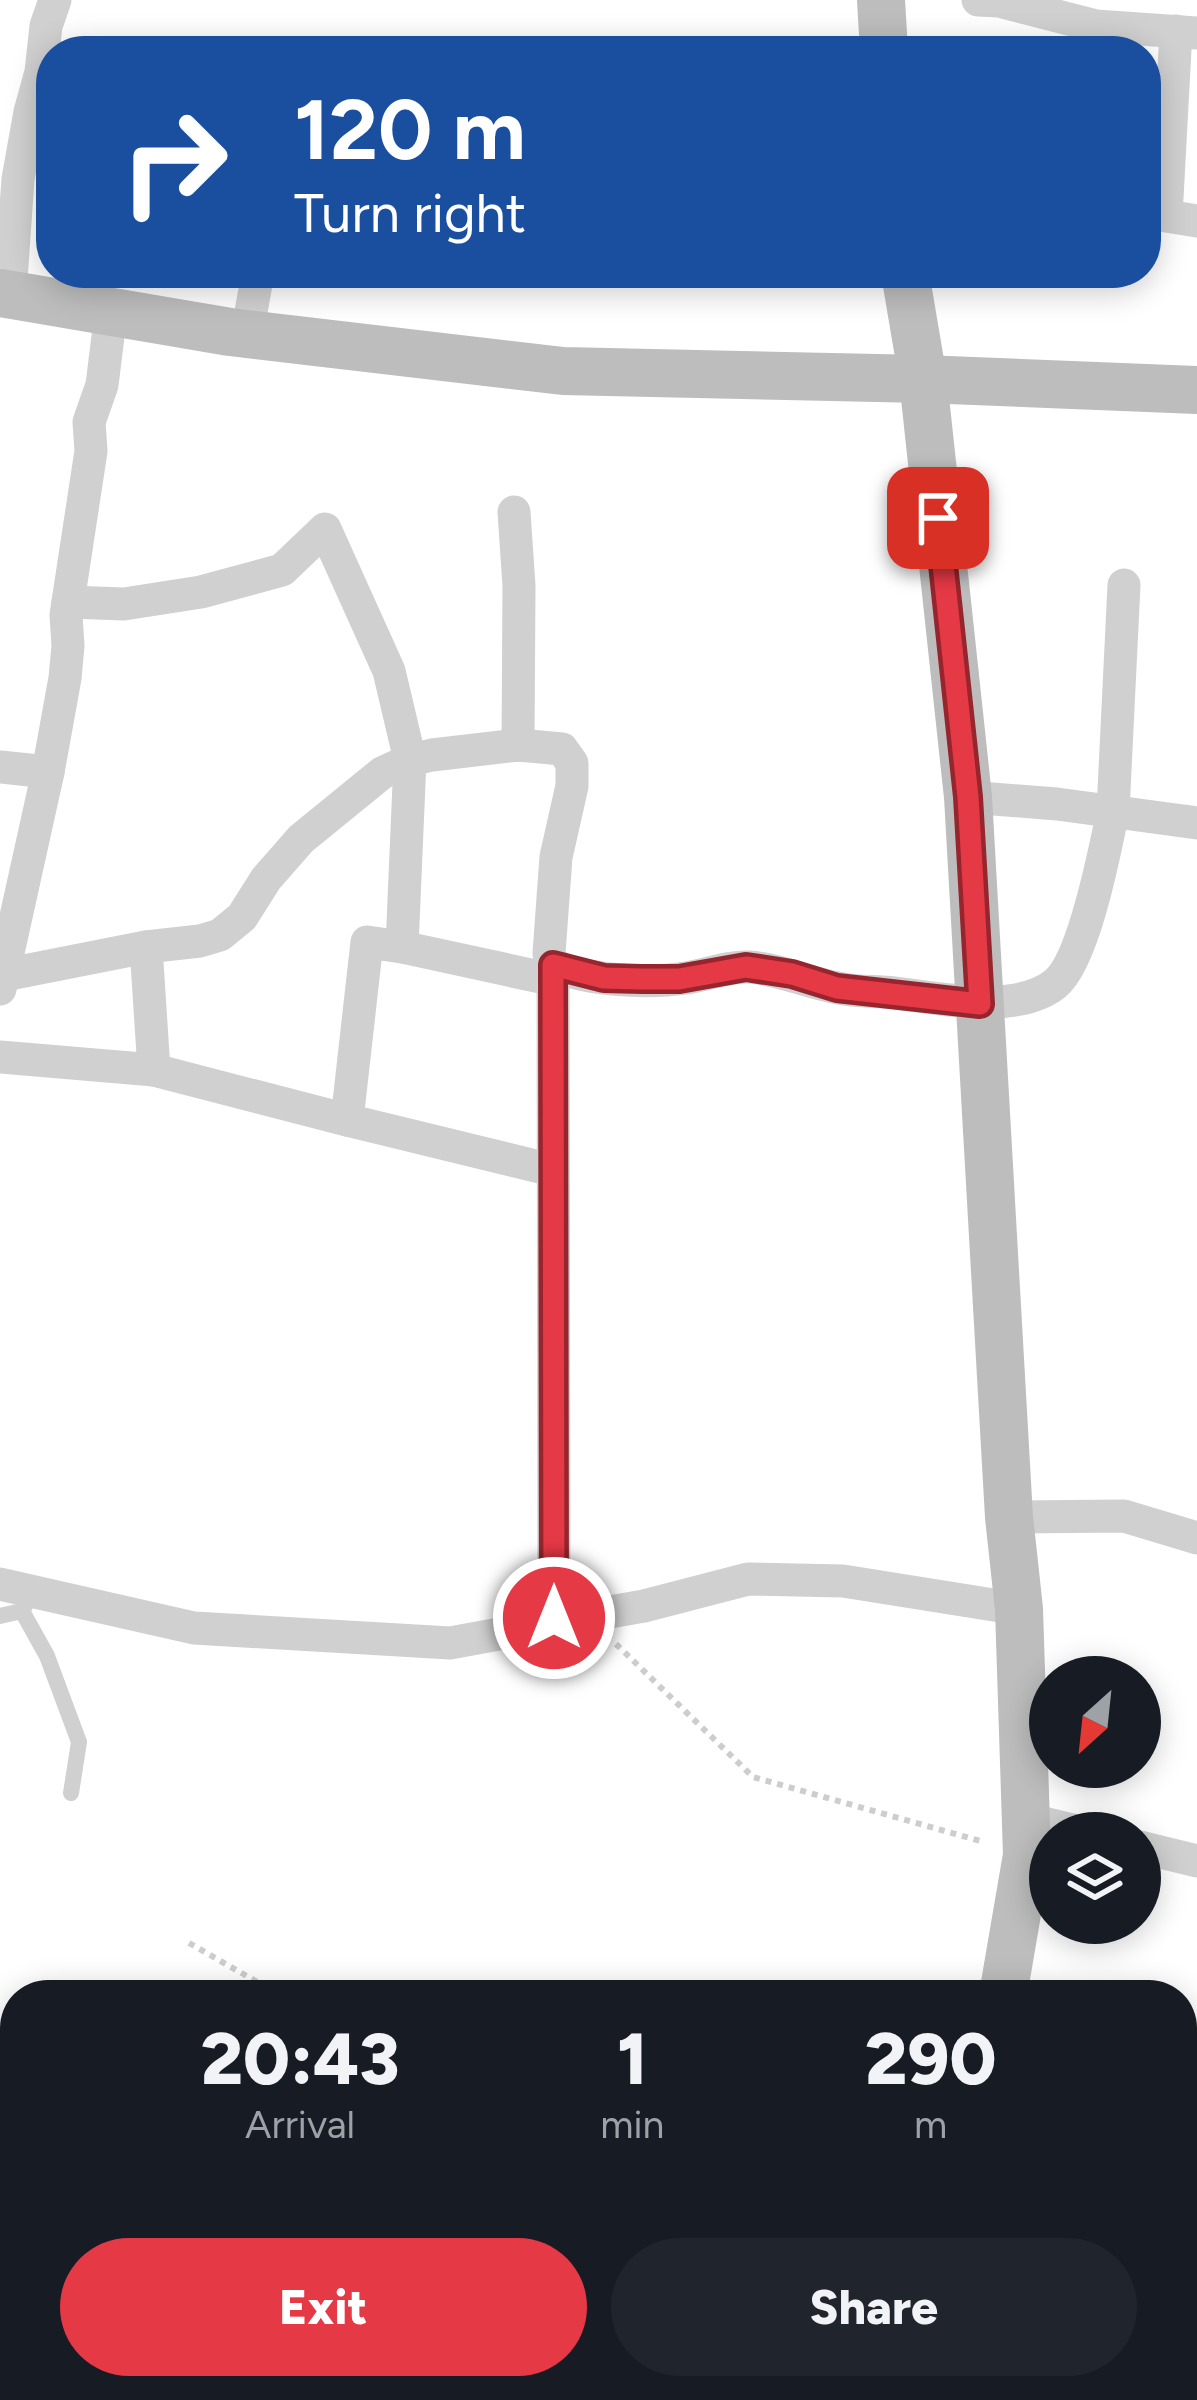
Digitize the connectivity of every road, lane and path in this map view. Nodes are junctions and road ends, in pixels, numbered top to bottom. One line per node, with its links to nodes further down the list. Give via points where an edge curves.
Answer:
1 (56, 0): 5 (street)
2 (881, 0): 6 (street)
3 (978, 0): 4 (street, via 1096,26)
4 (1187, 32): 8 (street)
5 (45, 36)
6 (883, 36)
7 (36, 95): 11 (street)
8 (1170, 218)
9 (256, 288): 13 (street)
10 (908, 288): 14 (street)
11 (5, 294): 12 (street)
12 (111, 312): 13 (street); 18 (street)
13 (248, 334): 14 (street, via 563,371)
14 (923, 379): 15 (street); 23 (street)
15 (1197, 390)
16 (514, 512): 19 (street)
17 (1124, 585): 24 (street)
18 (68, 602): 20 (street, via 124,604 282,570 325,530 388,670); 22 (street)
19 (518, 745): 20 (street); 28 (street, via 562,749 572,763 556,857)
20 (410, 760): 26 (street, via 301,839 220,934); 27 (street)
21 (0, 767): 22 (street)
22 (48, 772): 29 (street)
23 (968, 797): 24 (street); 30 (street)
24 (1113, 812): 25 (street); 30 (street, via 1066,974 1031,996)
25 (1197, 823)
26 (146, 947): 29 (street); 32 (street)
27 (403, 947): 28 (street); 33 (street, via 367,942)
28 (554, 973): 30 (street, via 679,979 746,967 837,988); 34 (street)
29 (2, 982)
30 (980, 1004): 35 (street)
31 (0, 1058): 32 (street)
32 (154, 1070): 33 (street)
33 (347, 1120): 34 (street)
34 (552, 1170): 40 (street)
35 (1009, 1516): 36 (street, via 1124,1516); 38 (street)
36 (1197, 1538)
37 (18, 1596): 39 (lane); 40 (street, via 194,1628 450,1643); 41 (lane, via 79,1742)
38 (1019, 1609): 40 (street, via 843,1581 748,1580); 42 (street)
39 (0, 1616)
40 (571, 1617): 42 (path, via 753,1777)
41 (71, 1793)
42 (1027, 1837): 47 (street)
43 (1161, 1852): 44 (street)
44 (1197, 1861)
45 (189, 1943): 46 (path)
46 (254, 1980)
47 (1006, 1980)

